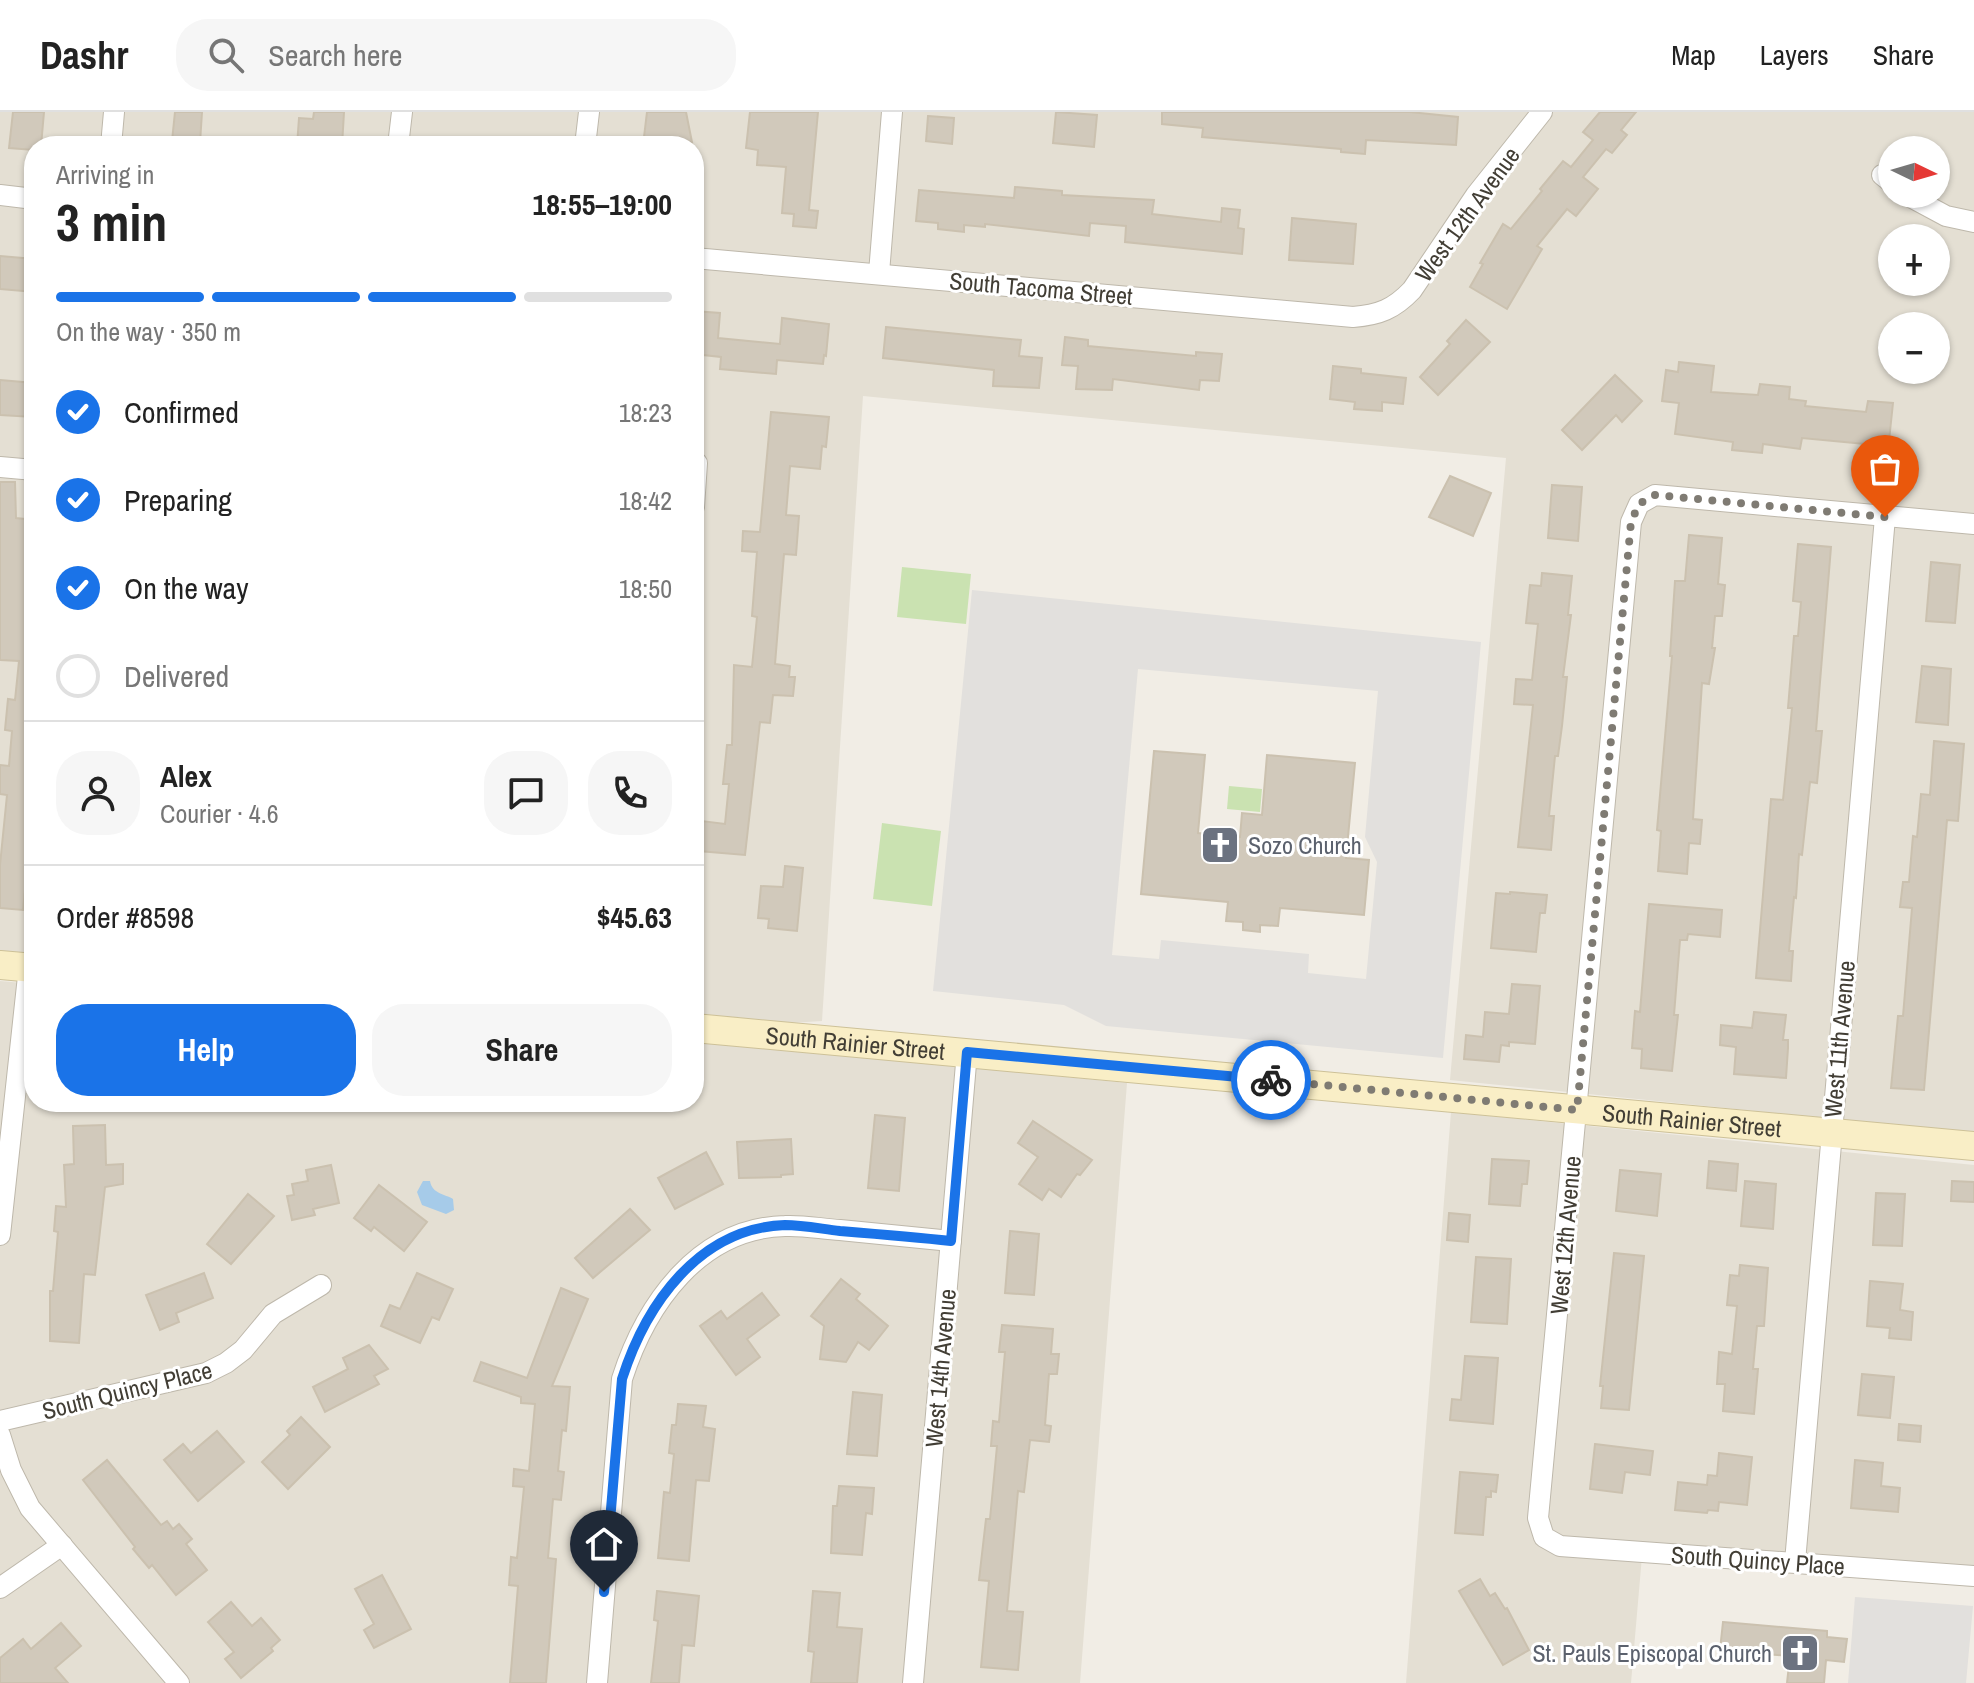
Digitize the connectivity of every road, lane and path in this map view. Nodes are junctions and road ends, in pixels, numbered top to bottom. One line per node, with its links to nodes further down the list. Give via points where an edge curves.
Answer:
1 (114, 112): 6 (street)
2 (402, 112): 7 (street)
3 (589, 112): 8 (street)
4 (892, 112): 14 (street)
5 (1542, 112): 15 (street, West 12th Avenue, via 1476,195 1412,290)
6 (112, 136)
7 (399, 136)
8 (586, 136)
9 (0, 195): 10 (street)
10 (24, 198)
11 (1931, 208): 12 (street)
12 (1974, 222)
13 (704, 259): 14 (street, South Tacoma Street)
14 (879, 273): 15 (street, South Tacoma Street, via 1353,317)
15 (1387, 311)
16 (0, 467): 17 (street)
17 (24, 469)
18 (1885, 517): 19 (street); 25 (street, West 12th Avenue, via 1655,495 1639,504 1631,522); 26 (street, West 11th Avenue)
19 (1974, 524)
20 (0, 965): 21 (street)
21 (24, 966)
22 (704, 1029): 24 (street, South Rainier Street)
23 (24, 1034): 28 (street)
24 (967, 1052): 25 (street, South Rainier Street); 29 (street, West 14th Avenue)
25 (1577, 1110): 26 (street, South Rainier Street); 33 (street, West 12th Avenue, via 1538,1518)
26 (1831, 1133): 27 (street, South Rainier Street); 35 (street, West 11th Avenue)
27 (1974, 1146)
28 (0, 1235)
29 (951, 1241): 39 (street, via 786,1225 730,1237 681,1272 650,1314 622,1379); 40 (street, West 14th Avenue)
30 (321, 1285): 31 (street, South Quincy Place, via 273,1314 243,1350 206,1373)
31 (0, 1421)
32 (0, 1435): 34 (street, via 30,1508)
33 (1544, 1537): 35 (street, South Quincy Place, via 1560,1546)
34 (62, 1545): 37 (street); 38 (street)
35 (1795, 1562): 36 (street, South Quincy Place)
36 (1974, 1576)
37 (0, 1588)
38 (179, 1683)
39 (597, 1683)
40 (913, 1683)

